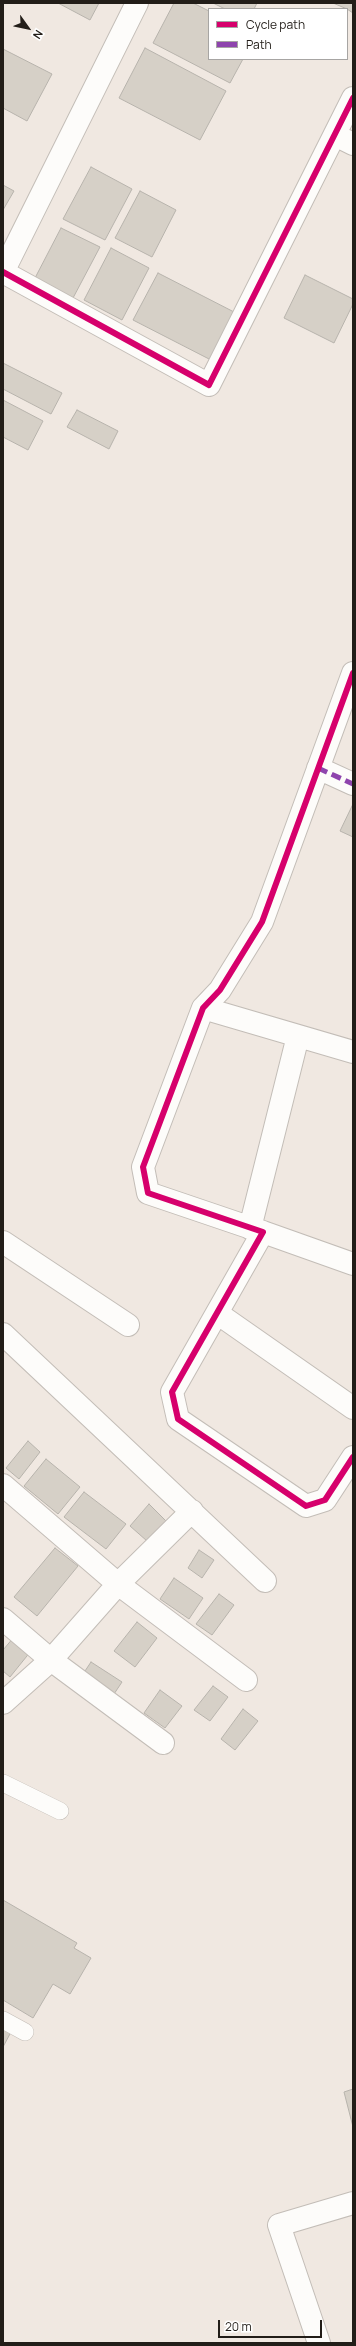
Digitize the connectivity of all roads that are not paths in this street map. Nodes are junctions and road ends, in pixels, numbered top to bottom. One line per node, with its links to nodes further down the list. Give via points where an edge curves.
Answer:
1 (137, 3): 4 (street)
2 (353, 98): 3 (street)
3 (344, 139): 4 (street, via 209,385)
4 (3, 272)
5 (353, 673): 6 (street)
6 (349, 699): 7 (street)
7 (318, 768): 8 (street); 9 (street, via 262,922 220,990)
8 (353, 784)
9 (203, 1008): 10 (street); 12 (street, via 143,1167 148,1193)
10 (298, 1036): 11 (street); 12 (street)
11 (353, 1052)
12 (257, 1230): 14 (street); 15 (street)
13 (3, 1242): 16 (street)
14 (353, 1264)
15 (217, 1313): 18 (street); 19 (street, via 172,1392 178,1419 306,1506 325,1500)
16 (128, 1325)
17 (3, 1334): 21 (street)
18 (353, 1408)
19 (353, 1457)
20 (3, 1485): 23 (street)
21 (192, 1511): 22 (street); 23 (street)
22 (265, 1581)
23 (118, 1584): 25 (street); 26 (street)
24 (3, 1619): 25 (street)
25 (51, 1660): 27 (street); 28 (street)
26 (246, 1680)
27 (3, 1703)
28 (163, 1744)
29 (3, 1783): 30 (lane)
30 (60, 1811)
31 (3, 2020): 32 (lane)
32 (25, 2032)
33 (353, 2203): 34 (street, via 279,2225)
34 (319, 2343)

